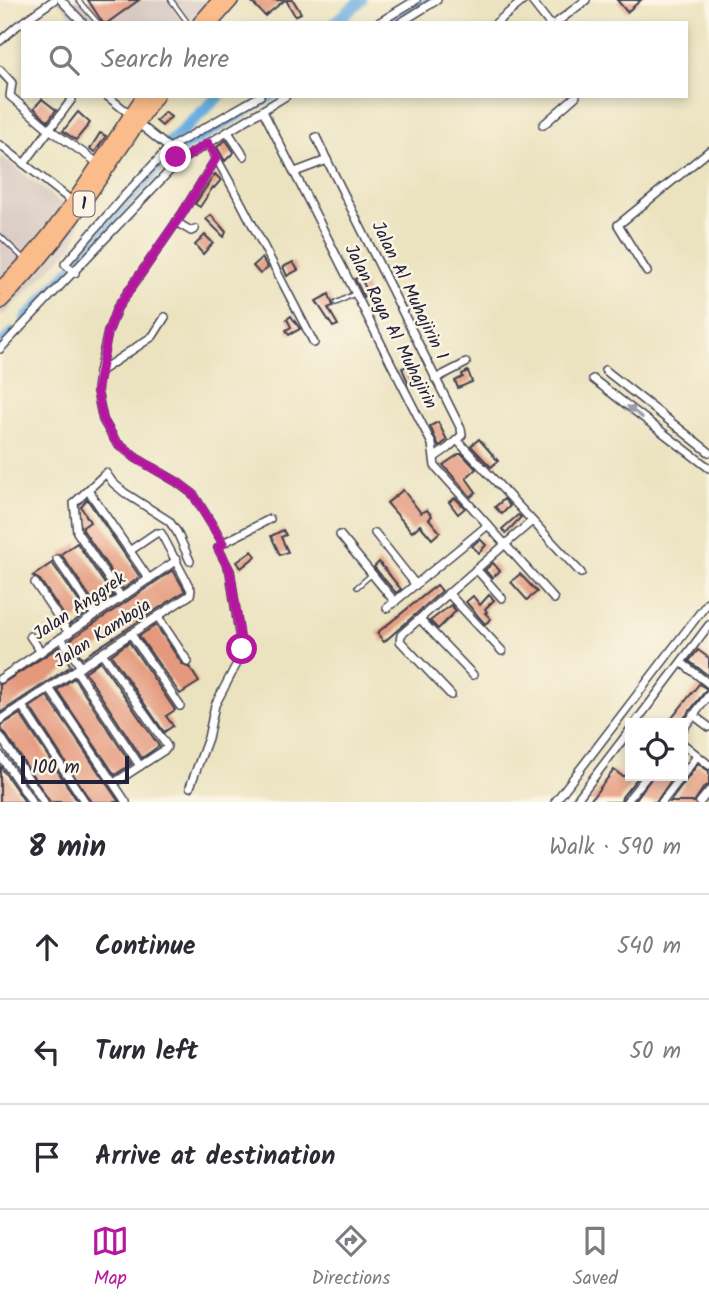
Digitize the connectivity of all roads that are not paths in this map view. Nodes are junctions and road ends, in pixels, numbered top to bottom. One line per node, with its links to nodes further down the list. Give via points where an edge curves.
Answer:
1 (54, 0): 12 (street)
2 (61, 0): 13 (street)
3 (78, 0): 14 (lane)
4 (171, 0): 15 (lane)
5 (219, 0): 16 (highway)
6 (232, 0): 17 (highway)
7 (437, 0): 11 (street)
8 (524, 0): 20 (street)
9 (531, 0): 21 (street)
10 (586, 0): 22 (street)
11 (414, 6): 18 (street); 19 (street)
12 (24, 21)
13 (81, 21)
14 (96, 21)
15 (187, 21)
16 (200, 21)
17 (214, 21)
18 (382, 21)
19 (402, 21)
20 (498, 21)
21 (547, 21)
22 (559, 21)
23 (21, 23): 24 (street)
24 (0, 41)
25 (0, 70): 36 (street, via 12,83 10,96)
26 (109, 98): 34 (street)
27 (142, 98): 34 (highway, 1)
28 (155, 98): 34 (highway, 1)
29 (257, 98): 42 (street)
30 (283, 98): 33 (street)
31 (574, 98): 35 (street)
32 (72, 99): 36 (street)
33 (263, 111): 37 (street); 48 (street, Jalan Raya Al Muhajirin)
34 (134, 119): 42 (street); 46 (highway, 1); 58 (highway, 1, via 79,211)
35 (543, 125)
36 (49, 129): 46 (street); 47 (street)
37 (228, 132): 39 (street); 43 (street)
38 (316, 137): 45 (street, Jalan Al Muhajirin 1)
39 (208, 143): 42 (street); 44 (street)
40 (0, 145): 47 (street)
41 (709, 150): 55 (street, via 618,225)
42 (173, 154): 54 (street); 54 (street, via 124,196 65,265)
43 (244, 156)
44 (217, 157): 50 (street); 63 (street)
45 (327, 160): 48 (street); 61 (street, Jalan Al Muhajirin 1)
46 (98, 163): 49 (highway, 1)
47 (24, 164): 49 (street)
48 (295, 172): 57 (street, Jalan Raya Al Muhajirin)
49 (73, 202): 53 (highway, 1)
50 (176, 222): 51 (street); 67 (street, via 117,308)
51 (195, 229)
52 (0, 236): 53 (lane)
53 (26, 261): 56 (highway, 1)
54 (74, 272): 64 (street)
55 (647, 272)
56 (0, 288)
57 (355, 293): 59 (lane); 74 (street, Jalan Raya Al Muhajirin)
58 (0, 303)
59 (335, 303)
60 (415, 305): 61 (lane)
61 (402, 312): 68 (street, Jalan Al Muhajirin 1)
62 (164, 317): 67 (street, via 153,336)
63 (314, 343)
64 (0, 349)
65 (466, 363): 68 (street)
66 (605, 370): 70 (street)
67 (99, 372): 82 (street, via 98,402 116,442 193,494)
68 (435, 379): 72 (street, Jalan Al Muhajirin 1, via 461,429)
69 (593, 379): 71 (street, one-way to 69)
70 (664, 416): 71 (street); 73 (street)
71 (656, 428): 75 (street)
72 (457, 440): 74 (street); 78 (street)
73 (709, 452)
74 (435, 457): 79 (street, Jalan Raya Al Muhajirin, via 435,466)
75 (709, 468)
76 (88, 490): 84 (street); 87 (street, via 106,473 125,493 169,521); 96 (street, via 74,503 77,532)
77 (270, 519): 82 (street)
78 (532, 521): 83 (street); 90 (street)
79 (488, 525): 83 (street, Jalan Raya Al Muhajirin); 93 (street)
80 (375, 533): 93 (street)
81 (341, 535): 89 (street)
82 (223, 543): 140 (street, via 218,548 230,571 242,654 215,705)
83 (505, 544): 88 (street); 98 (street, Jalan Raya Al Muhajirin)
84 (131, 550): 86 (street, via 160,532); 91 (street)
85 (57, 559): 102 (street)
86 (177, 560): 91 (street, Jalan Anggrek); 103 (street, Jalan Kamboja, via 192,592)
87 (190, 561)
88 (476, 569): 95 (street); 97 (street)
89 (373, 573): 94 (lane); 100 (street)
90 (581, 573)
91 (149, 579): 96 (street, Jalan Anggrek)
92 (35, 583): 106 (street)
93 (416, 584): 100 (street)
94 (357, 587)
95 (448, 593): 104 (street); 110 (street)
96 (121, 597): 102 (street, Jalan Anggrek)
97 (502, 598)
98 (554, 599)
99 (709, 601): 147 (street)
100 (395, 602): 101 (street)
101 (387, 608)
102 (95, 615): 106 (street, Jalan Anggrek)
103 (158, 617): 107 (street, Jalan Kamboja); 113 (street)
104 (419, 618): 116 (street); 120 (street, via 400,641)
105 (709, 625): 114 (street)
106 (69, 633): 109 (street, Jalan Anggrek)
107 (131, 634): 112 (street, Jalan Kamboja); 123 (street)
108 (30, 636): 111 (street)
109 (61, 638): 111 (street, Jalan Anggrek); 115 (street)
110 (502, 651)
111 (41, 652): 117 (street, Jalan Anggrek)
112 (102, 653): 115 (street, Jalan Kamboja); 135 (street, via 167,746)
113 (188, 662)
114 (681, 663): 118 (street); 125 (street)
115 (79, 669): 119 (street, Jalan Kamboja); 135 (street)
116 (473, 675)
117 (0, 678)
118 (709, 684)
119 (49, 688): 122 (street, Jalan Kamboja); 139 (street)
120 (452, 695)
121 (709, 695): 124 (street)
122 (22, 706): 126 (street, Jalan Kamboja); 145 (street)
123 (180, 706)
124 (693, 715): 127 (street); 128 (street)
125 (639, 718)
126 (0, 720)
127 (688, 722)
128 (709, 727)
129 (0, 736): 144 (street)
130 (625, 737): 148 (street)
131 (688, 748): 133 (street)
132 (0, 755): 143 (street)
133 (697, 756): 134 (street); 136 (street)
134 (709, 765)
135 (140, 766): 139 (street)
136 (688, 767)
137 (643, 781): 149 (street)
138 (678, 781): 150 (street)
139 (114, 783): 146 (street)
140 (190, 787)
141 (709, 791): 151 (street)
142 (620, 796): 149 (street)
143 (32, 802)
144 (44, 802)
145 (85, 802)
146 (126, 802)
147 (555, 802)
148 (575, 802)
149 (627, 802)
150 (662, 802)
151 (701, 802)

